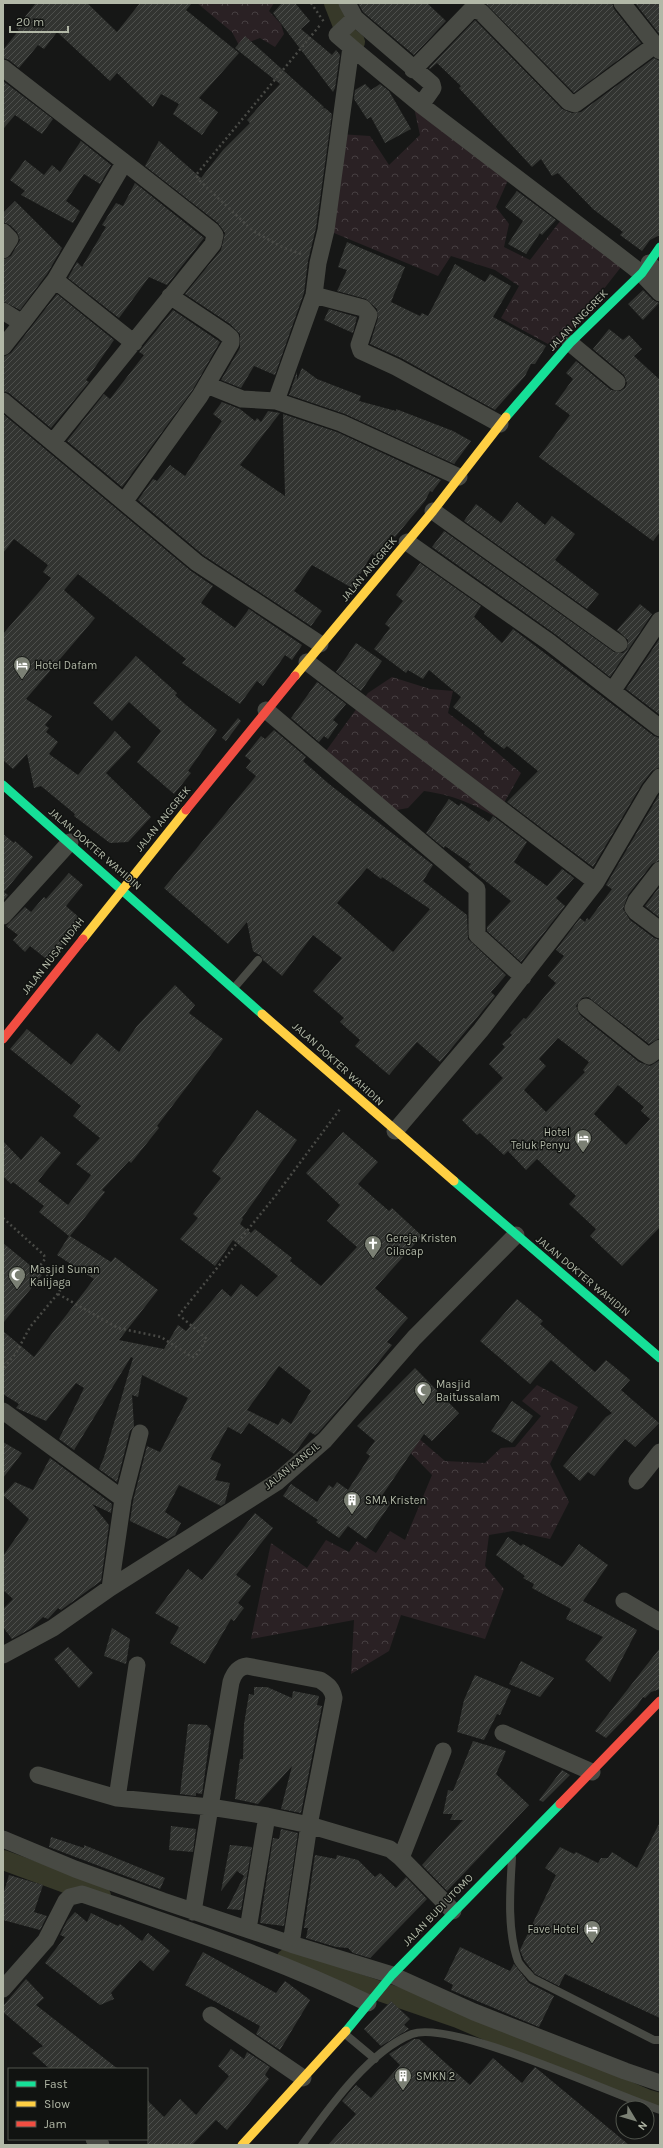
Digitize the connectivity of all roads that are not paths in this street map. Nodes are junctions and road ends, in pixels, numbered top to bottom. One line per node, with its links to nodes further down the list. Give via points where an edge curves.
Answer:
1 (622, 3): 4 (street)
2 (346, 22): 3 (street); 6 (street)
3 (351, 47): 7 (street); 15 (street, via 326,230)
4 (658, 48): 6 (street, via 575,104 569,102 481,12 472,9)
5 (3, 68): 8 (street)
6 (413, 70): 7 (street, via 432,84)
7 (426, 98): 12 (street)
8 (124, 163): 13 (street); 16 (street, via 173,199 215,235 213,244)
9 (3, 232): 11 (street, via 10,239)
10 (660, 247): 12 (street, JALAN ANGGREK)
11 (3, 250)
12 (648, 270): 14 (street); 20 (street, JALAN ANGGREK)
13 (55, 280): 18 (street); 19 (street)
14 (660, 293)
15 (314, 295): 24 (street); 26 (street, via 366,311 369,315 359,345 362,351)
16 (170, 296): 19 (street); 23 (street, via 231,338 231,343)
17 (3, 311): 18 (street)
18 (22, 323): 21 (street)
19 (134, 343): 27 (street)
20 (570, 343): 22 (street); 26 (street, JALAN ANGGREK)
21 (3, 347)
22 (617, 382)
23 (207, 385): 24 (street, via 242,399); 29 (street)
24 (276, 401): 28 (street, via 340,423)
25 (3, 402): 27 (street)
26 (500, 424): 28 (street, JALAN ANGGREK)
27 (53, 442): 29 (street)
28 (459, 477): 30 (street, JALAN ANGGREK)
29 (124, 502): 33 (street, via 197,563)
30 (433, 511): 31 (street, JALAN ANGGREK); 34 (street)
31 (407, 542): 33 (street, JALAN ANGGREK); 36 (street)
32 (660, 620): 36 (street)
33 (320, 644): 35 (street, JALAN ANGGREK)
34 (619, 644)
35 (307, 662): 37 (street, JALAN ANGGREK); 43 (street)
36 (613, 690): 38 (street)
37 (266, 710): 44 (street, JALAN ANGGREK); 48 (street, via 477,889 477,935)
38 (660, 728)
39 (660, 777): 43 (street)
40 (3, 785): 41 (street, JALAN DOKTER WAHIDIN)
41 (70, 842): 44 (street, JALAN DOKTER WAHIDIN); 45 (street)
42 (660, 870): 46 (street, via 633,908)
43 (596, 882): 48 (street)
44 (123, 888): 49 (street, JALAN DOKTER WAHIDIN); 51 (street, JALAN NUSA INDAH)
45 (3, 916)
46 (660, 930)
47 (258, 960): 49 (lane)
48 (523, 977): 53 (street, via 438,1082)
49 (234, 988): 53 (street, JALAN DOKTER WAHIDIN)
50 (586, 1007): 52 (street, via 649,1056)
51 (3, 1039)
52 (660, 1048)
53 (395, 1130): 54 (street, JALAN DOKTER WAHIDIN)
54 (516, 1235): 55 (street, JALAN DOKTER WAHIDIN); 61 (street, JALAN KANCIL, via 414,1338 325,1440 277,1482)
55 (660, 1358)
56 (3, 1411): 60 (street)
57 (140, 1433): 60 (street)
58 (660, 1452): 59 (street)
59 (637, 1481)
60 (123, 1499): 61 (street)
61 (110, 1588): 64 (street, JALAN KANCIL, via 52,1628)
62 (624, 1601): 63 (street)
63 (660, 1622)
64 (3, 1655)
65 (137, 1665): 71 (street)
66 (660, 1701): 69 (street, JALAN BUDI UTOMO)
67 (503, 1733): 69 (street)
68 (443, 1750): 77 (street)
69 (592, 1772): 76 (street, JALAN BUDI UTOMO)
70 (38, 1775): 71 (street)
71 (117, 1798): 72 (street)
72 (210, 1807): 73 (street); 74 (street, via 231,1682 234,1672 248,1666 320,1680 328,1684 332,1691 334,1698); 79 (street)
73 (267, 1816): 74 (street); 80 (street)
74 (309, 1825): 77 (street, via 390,1849); 81 (street)
75 (3, 1839): 79 (street, via 75,1869)
76 (512, 1851): 78 (street, JALAN BUDI UTOMO); 87 (lane, via 510,1900 514,1943 519,1962 532,1978 654,2040)
77 (401, 1858): 78 (street)
78 (453, 1911): 82 (street, JALAN BUDI UTOMO)
79 (193, 1912): 80 (street)
80 (248, 1929): 81 (street)
81 (291, 1944): 82 (street)
82 (389, 1978): 84 (street, JALAN BUDI UTOMO); 90 (street)
83 (3, 1989): 84 (street, via 46,1940 66,1901 70,1897 82,1894 252,1952)
84 (370, 2001): 86 (street, JALAN BUDI UTOMO)
85 (211, 2014): 89 (street)
86 (344, 2033): 88 (lane); 89 (street, JALAN BUDI UTOMO)
87 (660, 2040)
88 (375, 2059): 91 (lane, via 398,2041 414,2033 441,2033 479,2041); 93 (lane, via 334,2101)
89 (303, 2078): 92 (street, JALAN BUDI UTOMO)
90 (660, 2083)
91 (660, 2110)
92 (245, 2144)
93 (302, 2145)

